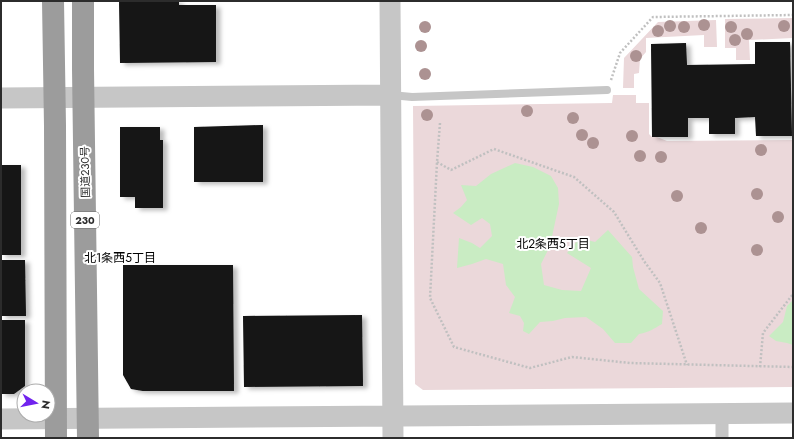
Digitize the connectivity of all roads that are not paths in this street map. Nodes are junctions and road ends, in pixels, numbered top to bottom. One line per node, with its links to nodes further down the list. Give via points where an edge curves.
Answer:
1 (53, 1): 8 (highway, 230)
2 (83, 1): 6 (highway, 国道230号 / 230)
3 (390, 1): 5 (street)
4 (607, 90): 5 (lane, via 412,97)
5 (391, 94): 6 (street); 11 (street)
6 (84, 97): 8 (street); 14 (highway, 国道230号 / 230)
7 (1, 98): 8 (street)
8 (55, 98): 13 (highway, 230)
9 (793, 413): 10 (street)
10 (722, 414): 11 (street); 16 (street)
11 (393, 416): 14 (street); 15 (street)
12 (1, 419): 13 (street)
13 (56, 428): 14 (street)
14 (88, 428)
15 (393, 438)
16 (722, 438)

